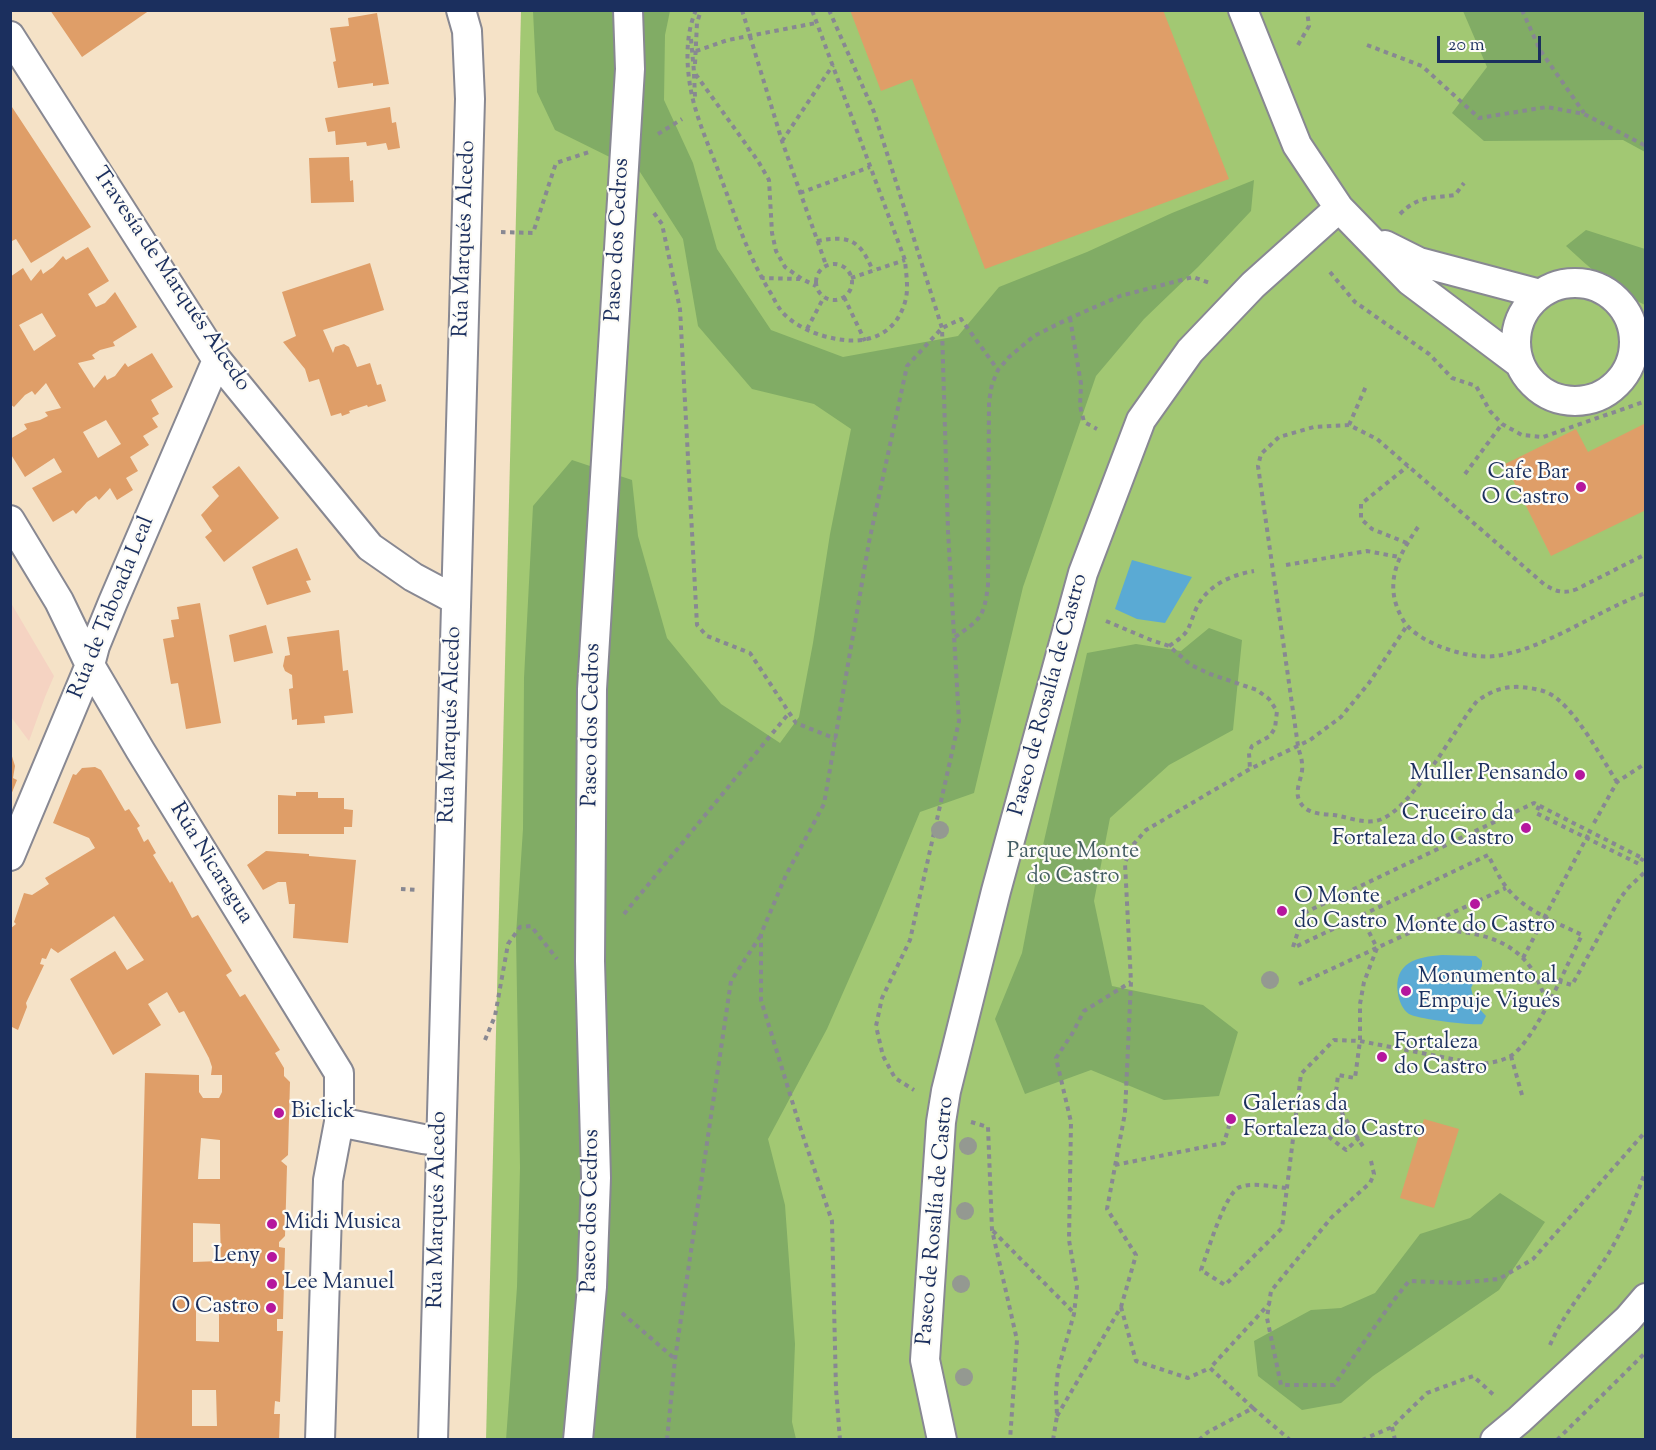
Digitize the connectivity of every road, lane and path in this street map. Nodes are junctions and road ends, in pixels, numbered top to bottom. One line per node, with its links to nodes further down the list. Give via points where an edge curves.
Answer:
1 (461, 10): 72 (street, Rúa Marqués Alcedo, via 470,99)
2 (628, 10): 22 (street, Paseo dos Cedros, via 630,69)
3 (696, 10): 11 (path)
4 (701, 10): 17 (path)
5 (742, 10): 13 (path)
6 (812, 10): 12 (path)
7 (829, 10): 51 (path, via 874,112)
8 (1244, 10): 29 (street, via 1297,145)
9 (1307, 10): 15 (path, via 1309,26)
10 (1522, 10): 21 (path, via 1540,50)
11 (691, 22): 19 (path); 20 (path, via 687,49)
12 (816, 23): 13 (path); 18 (path)
13 (749, 35): 17 (path); 23 (path)
14 (10, 36): 54 (street, Travesía de Marqués Alcedo)
15 (1298, 45)
16 (1367, 45): 21 (path, via 1422,66 1479,118 1547,107)
17 (696, 51): 19 (path)
18 (832, 65): 23 (path); 25 (path)
19 (694, 72): 20 (path); 42 (path, via 769,180 776,251 785,267)
20 (695, 109): 33 (path)
21 (1584, 114): 24 (path)
22 (625, 141): 28 (street, Paseo dos Cedros); 31 (path, via 556,163 533,233)
23 (782, 141): 27 (path)
24 (1646, 146)
25 (870, 167): 27 (path); 35 (path)
26 (1464, 183): 30 (path, via 1455,195 1410,203)
27 (800, 193): 34 (path)
28 (622, 201): 78 (path, via 651,209 662,224 680,309 697,625 707,636 750,653); 96 (street, Paseo dos Cedros, via 592,689)
29 (1339, 208): 32 (street); 139 (street, Paseo de Rosalía de Castro, via 1253,285 1190,351 1147,411 1083,573 946,1091 925,1360)
30 (1400, 214)
31 (501, 232)
32 (1370, 238): 45 (street, via 1419,262); 55 (street, via 1410,281)
33 (745, 241): 39 (path); 40 (path)
34 (817, 241): 36 (path); 37 (path, via 838,238 852,242 865,252)
35 (905, 261): 37 (path); 53 (path, via 905,301 896,321 883,334)
36 (826, 265): 41 (path, via 843,267); 44 (path, via 818,272)
37 (873, 271): 41 (path)
38 (1330, 272): 59 (path, via 1355,302 1429,354 1452,378 1476,386)
39 (758, 273): 40 (path); 48 (path)
40 (763, 278): 42 (path); 48 (path)
41 (851, 278): 47 (path)
42 (802, 279): 44 (path)
43 (1210, 283): 50 (path, via 1193,277 1120,296)
44 (816, 286): 46 (path)
45 (1540, 294): 49 (street, via 1553,287 1583,284 1602,290); 55 (street, via 1526,308 1518,325 1515,344)
46 (824, 297): 47 (path); 52 (path)
47 (844, 297): 53 (path)
48 (775, 300): 52 (path, via 784,314)
49 (1636, 315): 55 (street, via 1628,367 1619,381 1591,399 1575,402 1542,392)
50 (1070, 318): 56 (path, via 1034,336); 61 (path, via 1081,384 1080,406 1084,422)
51 (942, 328): 56 (path, via 962,319); 75 (path); 79 (path, via 907,366 869,542)
52 (807, 329): 53 (path, via 828,338)
53 (865, 341)
54 (218, 360): 72 (street, Travesía de Marqués Alcedo, via 370,547); 77 (street, Rúa de Taboada Leal, via 113,602)
55 (1519, 363)
56 (998, 370): 75 (path, via 989,402 986,605 979,620)
57 (1367, 384): 60 (path)
58 (1646, 401): 59 (path, via 1543,437 1522,435)
59 (1502, 424): 63 (path)
60 (1349, 425): 62 (path, via 1377,439); 80 (path, via 1314,427 1279,437 1261,454 1258,466)
61 (1097, 429)
62 (1408, 466): 66 (path, via 1361,504 1361,519 1372,529); 67 (path, via 1555,591 1567,593 1577,589)
63 (1465, 474)
64 (10, 520): 77 (street, Rúa Nicaragua, via 59,601)
65 (1418, 526): 66 (path)
66 (1407, 543): 68 (path)
67 (1646, 554)
68 (1399, 557): 69 (path, via 1367,551); 74 (path, via 1392,582 1395,605)
69 (1286, 565)
70 (1254, 571): 76 (path, via 1235,574 1209,591 1184,637)
71 (1646, 593): 74 (path, via 1526,648 1494,656 1464,655 1433,644)
72 (456, 600): 114 (street, Rúa Marqués Alcedo)
73 (1106, 621): 76 (path)
74 (1406, 627): 80 (path, via 1355,702 1325,730)
75 (954, 638): 106 (path, via 959,721 910,940 882,998 876,1026 883,1056 896,1078)
76 (1169, 646): 82 (path, via 1210,674 1257,690 1277,711 1270,736 1252,746)
77 (90, 665): 87 (street, Rúa de Taboada Leal); 109 (street, Rúa Nicaragua, via 339,1073)
78 (789, 713): 79 (path, via 796,723); 96 (path)
79 (836, 739): 94 (path, via 824,804 786,875)
80 (1298, 746): 82 (path); 83 (path, via 1303,764 1298,798 1303,807 1360,820 1384,819 1393,814 1431,768 1477,701 1500,688 1533,688 1550,694 1566,708)
81 (1646, 763): 83 (path)
82 (1250, 769): 99 (path, via 1146,830 1132,846 1125,863)
83 (1617, 782): 85 (path)
84 (1539, 806): 86 (path, via 1536,813); 88 (path); 91 (path, via 1534,803 1304,913 1293,948)
85 (1594, 823)
86 (1587, 836): 88 (path, via 1640,864); 92 (path)
87 (10, 856)
88 (1644, 859)
89 (1646, 871): 98 (path, via 1619,900 1572,985)
90 (1506, 888): 91 (path, via 1488,855); 92 (path, via 1528,908); 93 (path)
91 (1361, 916): 95 (path)
92 (1545, 916): 97 (path); 98 (path, via 1582,935)
93 (1420, 928): 95 (path); 97 (path, via 1479,934 1498,940)
94 (761, 934): 128 (path, via 731,981); 138 (path, via 761,1000 832,1221)
95 (1377, 948): 100 (path); 104 (path, via 1364,982)
96 (590, 954): 101 (street, Paseo dos Cedros)
97 (1523, 958): 102 (path, via 1533,969)
98 (1558, 981): 102 (path)
99 (1131, 982): 117 (path, via 1125,1113); 125 (path, via 1084,1011 1056,1058 1071,1122 1069,1240 1077,1287)
100 (1299, 984)
101 (591, 988): 103 (path, via 571,979 531,926 520,927 508,944 495,1016); 121 (street, Paseo dos Cedros, via 597,1178)
102 (1547, 1003): 105 (path, via 1528,1037)
103 (485, 1040)
104 (1360, 1041): 105 (path, via 1478,1064); 111 (path, via 1334,1040 1301,1074); 113 (path, via 1355,1078 1338,1075 1335,1102)
105 (1511, 1056): 107 (path)
106 (914, 1091)
107 (1522, 1095)
108 (1231, 1119): 117 (path, via 1224,1143)
109 (339, 1122): 114 (street); 134 (street, Rúa Nicaragua, via 328,1180)
110 (971, 1122): 120 (path, via 988,1127)
111 (1293, 1130): 113 (path, via 1329,1137 1346,1150); 119 (path)
112 (1646, 1131): 123 (path, via 1533,1258 1499,1280 1409,1281 1334,1385 1281,1385 1267,1318)
113 (1359, 1138): 115 (path)
114 (441, 1141): 135 (street, Rúa Marqués Alcedo)
115 (1364, 1148)
116 (1371, 1161): 123 (path, via 1374,1174 1370,1183 1331,1218 1271,1291)
117 (1116, 1166): 124 (path, via 1107,1209 1136,1255)
118 (1646, 1170): 126 (path, via 1611,1250)
119 (1286, 1188): 119 (path, via 1282,1228 1225,1285 1201,1270 1234,1190 1250,1185)
120 (992, 1230): 125 (path); 140 (path, via 1017,1340)
121 (592, 1287): 128 (path); 136 (street, Paseo dos Cedros)
122 (1646, 1298): 132 (street)
123 (1269, 1304): 129 (path)
124 (1121, 1306): 129 (path, via 1136,1361 1188,1378); 131 (path)
125 (1074, 1314): 131 (path, via 1058,1370)
126 (1558, 1327)
127 (1646, 1352): 147 (path)
128 (675, 1359): 137 (path)
129 (1210, 1368): 130 (path)
130 (1253, 1408): 142 (path); 143 (path)
131 (1057, 1416): 141 (path)
132 (1519, 1420): 133 (path, via 1473,1376 1427,1393); 146 (street)
133 (1392, 1427): 144 (path); 145 (path)
134 (320, 1440)
135 (433, 1440)
136 (578, 1440)
137 (667, 1440)
138 (840, 1440)
139 (942, 1440)
140 (1010, 1440)
141 (1053, 1440)
142 (1199, 1440)
143 (1290, 1440)
144 (1362, 1440)
145 (1395, 1440)
146 (1495, 1440)
147 (1557, 1440)

